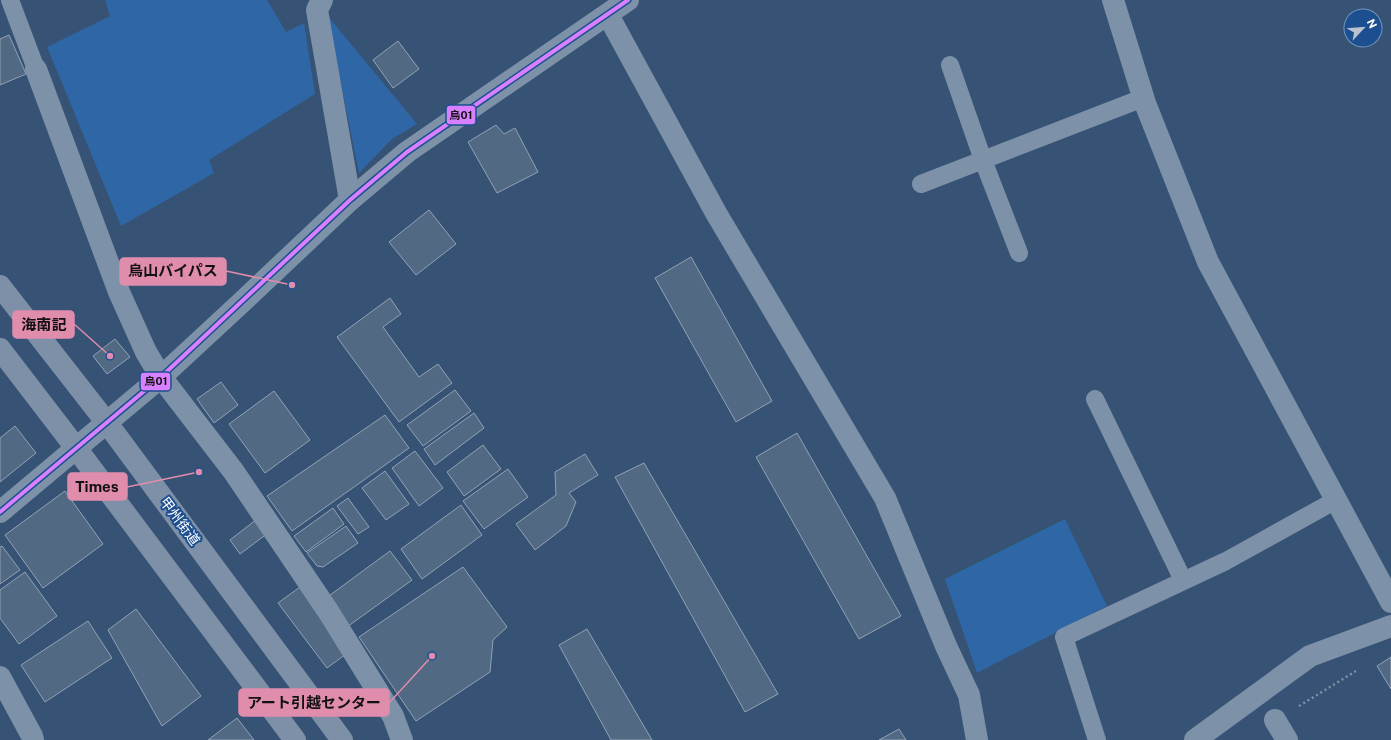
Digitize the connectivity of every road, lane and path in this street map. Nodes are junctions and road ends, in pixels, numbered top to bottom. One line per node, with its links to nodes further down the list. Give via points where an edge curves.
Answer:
1 (10, 0): 7 (lane)
2 (322, 0): 11 (street, via 317,10)
3 (628, 0): 5 (street)
4 (1113, 0): 8 (street)
5 (608, 14): 11 (street, via 407,152); 31 (street, via 716,213 885,498 969,695)
6 (950, 65): 9 (lane)
7 (36, 69): 15 (street, via 119,292 146,352)
8 (1143, 98): 9 (lane); 19 (street, via 1208,262)
9 (983, 160): 10 (lane); 12 (lane)
10 (921, 184)
11 (350, 200): 15 (street)
12 (1019, 253)
13 (0, 286): 17 (highway, 甲州街道)
14 (0, 349): 18 (highway)
15 (162, 377): 17 (street); 30 (street, via 234,472 328,611 393,716)
16 (1095, 399): 21 (lane)
17 (107, 423): 18 (street); 29 (highway, 甲州街道)
18 (76, 448): 20 (street); 28 (highway)
19 (1336, 500): 21 (lane, via 1226,561); 22 (street)
20 (0, 512)
21 (1183, 580): 32 (lane, via 1064,637)
22 (1391, 602)
23 (1391, 626): 33 (street, via 1310,656)
24 (1357, 671): 26 (path)
25 (0, 677): 27 (street)
26 (1275, 720): 34 (street)
27 (33, 740)
28 (294, 740)
29 (342, 740)
30 (402, 740)
31 (977, 740)
32 (1096, 740)
33 (1195, 740)
34 (1287, 740)

